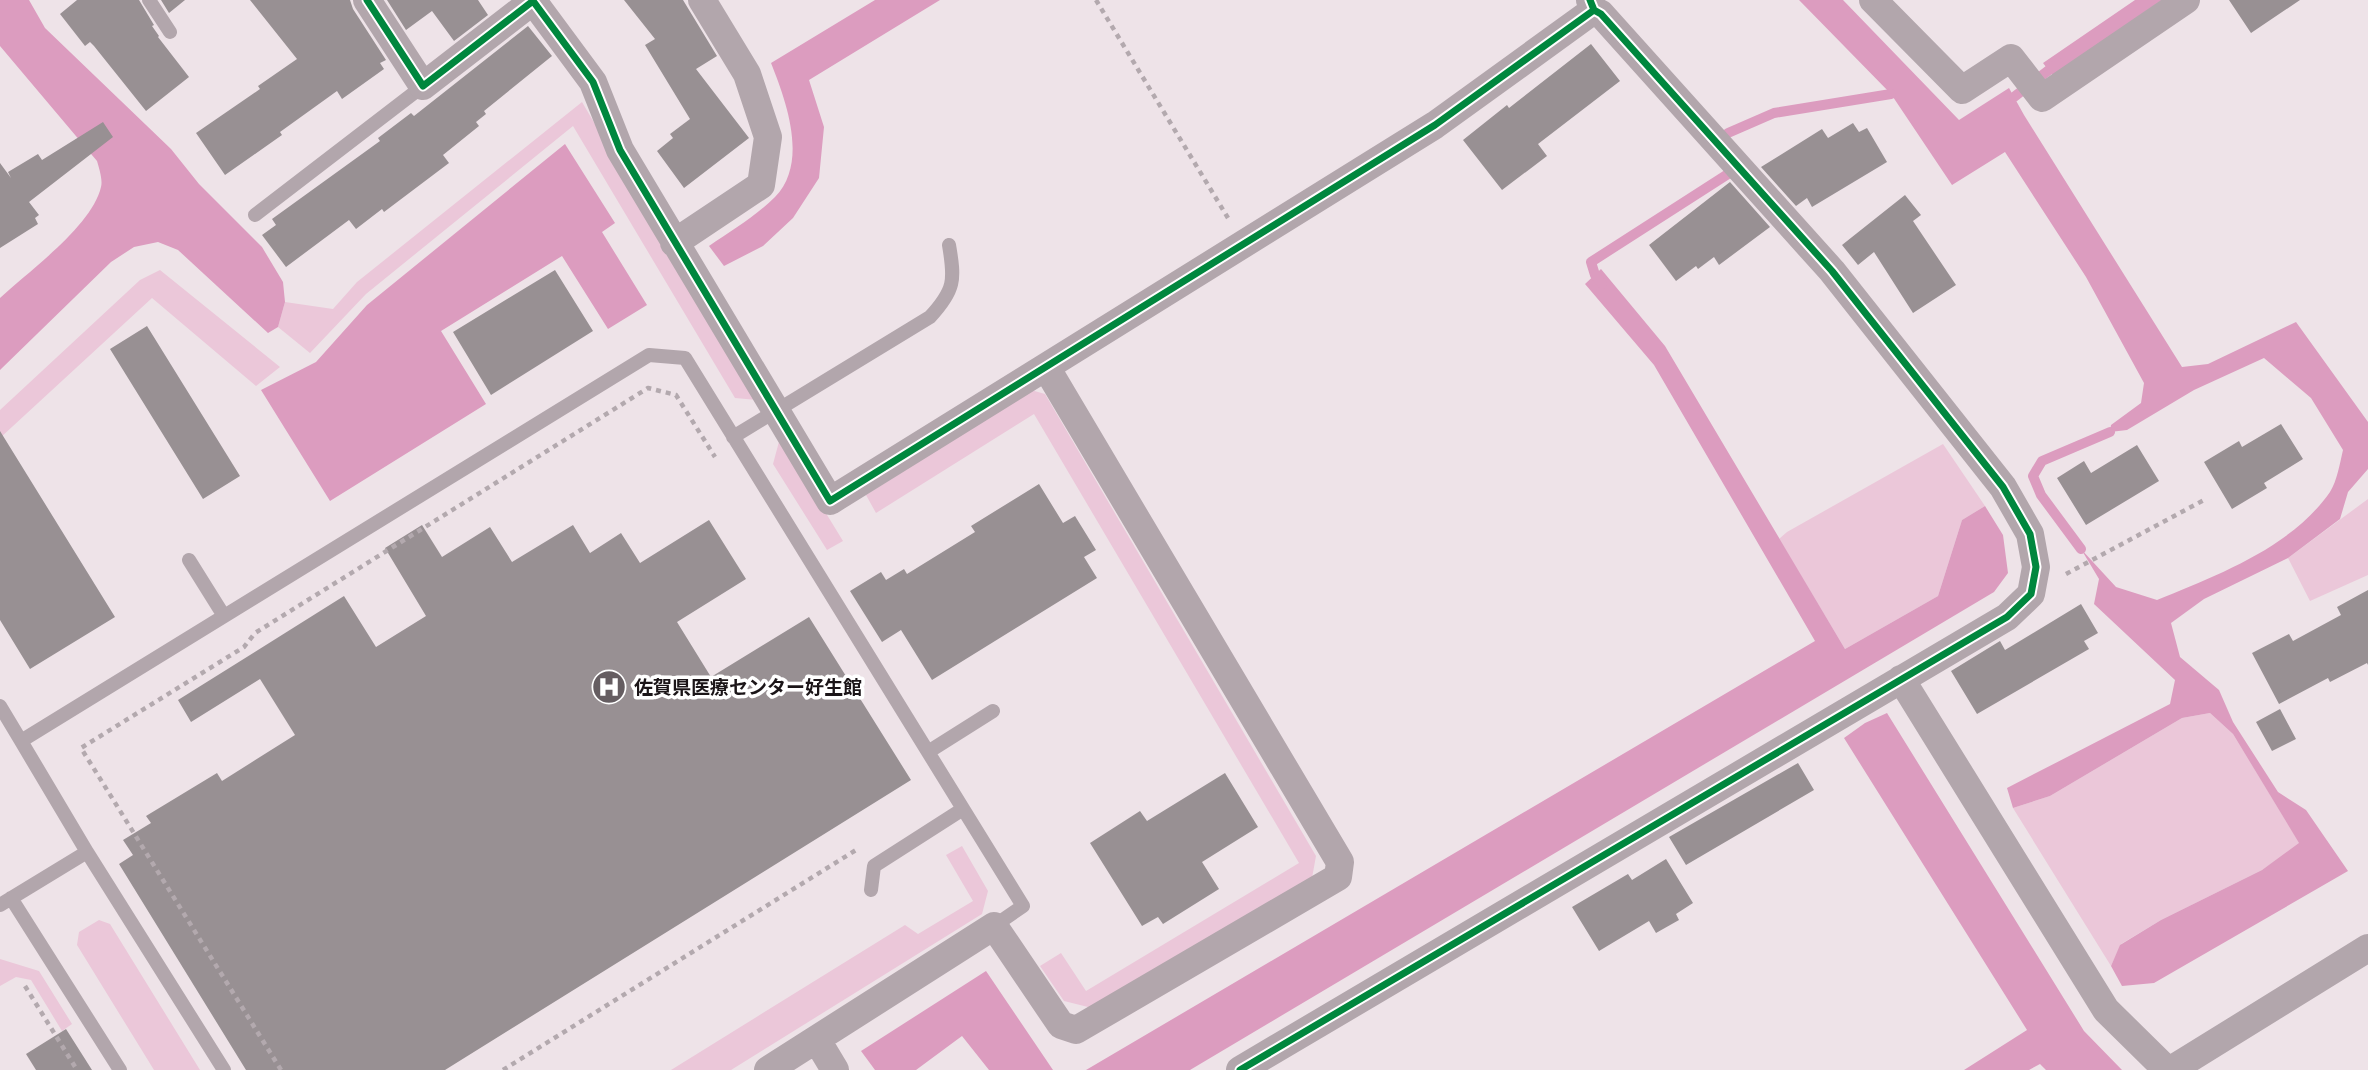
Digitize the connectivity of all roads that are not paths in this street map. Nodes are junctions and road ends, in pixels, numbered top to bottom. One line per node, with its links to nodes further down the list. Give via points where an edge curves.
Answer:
1 (149, 0): 8 (lane)
2 (367, 0): 9 (street)
3 (702, 0): 11 (street, via 747,74 768,137 761,185)
4 (1873, 0): 5 (street, via 1962,90 2011,58 2042,98)
5 (2186, 0)
6 (534, 1): 9 (street); 11 (street, via 593,82 620,150)
7 (1592, 5): 13 (street, via 1435,125); 18 (street, via 1832,271 2003,487 2030,534 2036,567 2031,594 2007,617)
8 (170, 32)
9 (423, 86): 10 (lane)
10 (255, 215)
11 (674, 243): 14 (street)
12 (949, 244): 14 (lane, via 954,274 947,299 930,317)
13 (1046, 367): 14 (street, via 830,500); 27 (street, via 1340,862 1338,877 1076,1030 1061,1025)
14 (776, 411): 15 (lane)
15 (733, 437): 17 (lane, via 685,358 649,355); 22 (lane)
16 (189, 560): 17 (lane)
17 (224, 616): 21 (lane)
18 (1901, 679): 34 (street); 35 (street, via 2106,1010)
19 (0, 706): 21 (lane)
20 (993, 711): 22 (lane)
21 (22, 741): 24 (lane)
22 (928, 751): 23 (lane)
23 (963, 809): 25 (lane, via 874,866); 27 (lane, via 1023,906)
24 (87, 852): 26 (lane); 31 (lane)
25 (871, 890)
26 (5, 902): 30 (lane)
27 (994, 926): 29 (street)
28 (2368, 948): 35 (street)
29 (817, 1040): 32 (street); 33 (street)
30 (121, 1070)
31 (224, 1070)
32 (768, 1070)
33 (835, 1070)
34 (1240, 1070)
35 (2169, 1070)

